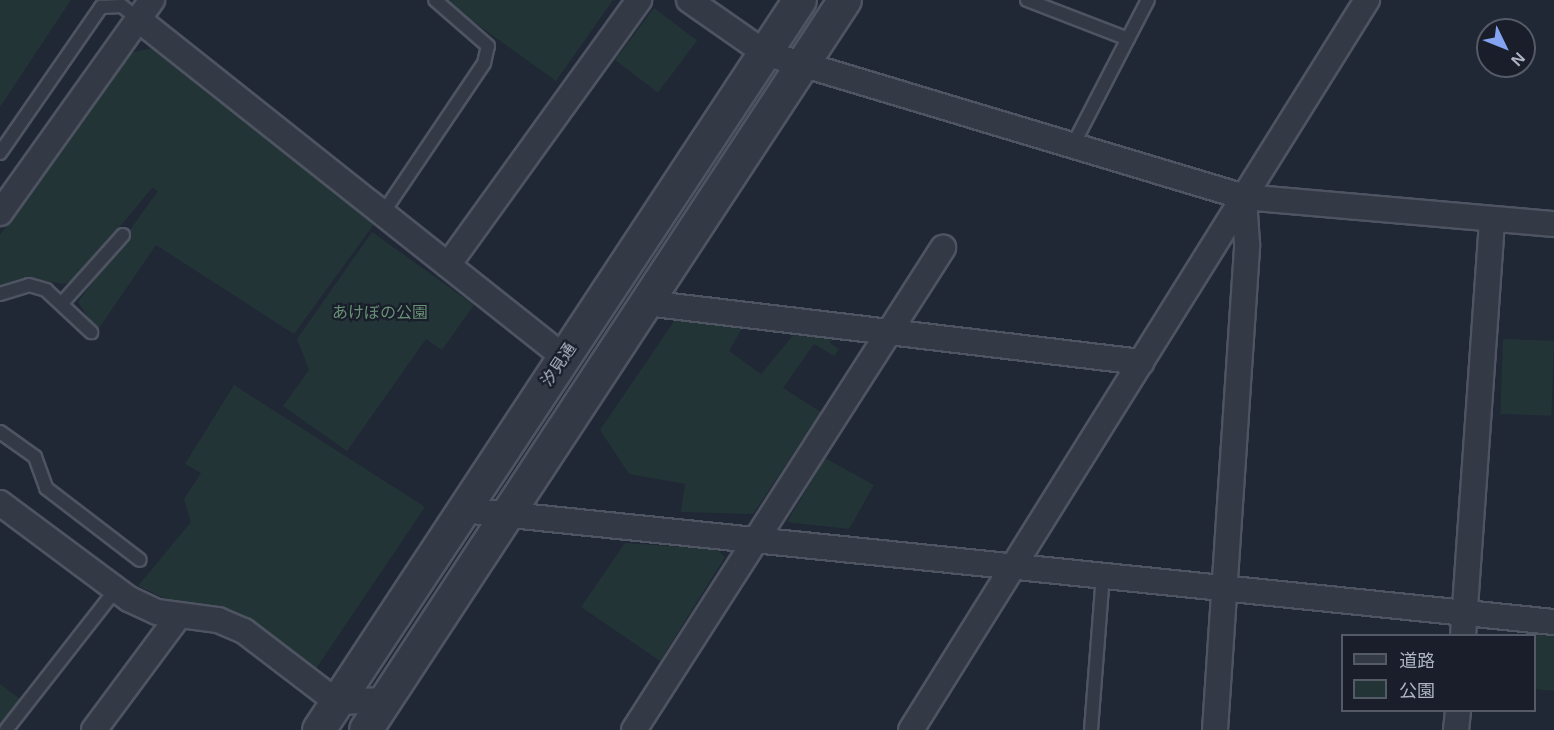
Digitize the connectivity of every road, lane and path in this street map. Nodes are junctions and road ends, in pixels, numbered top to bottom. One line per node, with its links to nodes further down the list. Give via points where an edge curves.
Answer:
1 (435, 0): 17 (lane, via 488,46 484,63)
2 (639, 0): 22 (street)
3 (689, 0): 11 (street)
4 (800, 0): 11 (street, 汐見通)
5 (845, 0): 12 (street)
6 (1027, 0): 10 (lane)
7 (1148, 0): 10 (lane)
8 (1367, 0): 15 (street)
9 (145, 10): 14 (lane, via 101,8); 16 (street); 17 (street)
10 (1128, 39): 13 (lane)
11 (765, 52): 12 (street); 28 (street, 汐見通)
12 (805, 62): 13 (street); 25 (street)
13 (1073, 145): 15 (street)
14 (0, 153)
15 (1244, 198): 18 (street); 29 (street); 38 (street, via 1247,244)
16 (0, 213)
17 (383, 213): 22 (street)
18 (1492, 219): 19 (street); 42 (street)
19 (1554, 225)
20 (123, 235): 24 (lane)
21 (944, 248): 27 (street)
22 (448, 265): 28 (street)
23 (0, 294): 24 (lane, via 29,285)
24 (63, 302): 26 (lane)
25 (646, 303): 27 (street); 33 (street)
26 (91, 332)
27 (891, 332): 29 (street); 34 (street)
28 (565, 358): 32 (street, 汐見通)
29 (1141, 362): 36 (street)
30 (0, 432): 35 (lane, via 35,457 46,488)
31 (0, 503): 39 (street)
32 (462, 510): 33 (street); 44 (street, 汐見通)
33 (507, 514): 34 (street); 43 (street)
34 (757, 539): 36 (street); 50 (street)
35 (140, 560)
36 (1014, 566): 37 (street); 51 (street)
37 (1103, 575): 38 (street); 52 (lane)
38 (1224, 588): 42 (street); 53 (street)
39 (116, 589): 40 (street); 46 (lane)
40 (178, 617): 44 (street, via 218,620 244,631); 47 (street)
41 (1554, 622): 42 (street)
42 (1464, 624)
43 (386, 700): 44 (street); 49 (street)
44 (337, 702): 48 (street, 汐見通)
45 (1458, 712): 54 (street)
46 (6, 730)
47 (94, 730)
48 (319, 730)
49 (366, 730)
50 (634, 730)
51 (911, 730)
52 (1091, 730)
53 (1215, 730)
54 (1456, 730)

